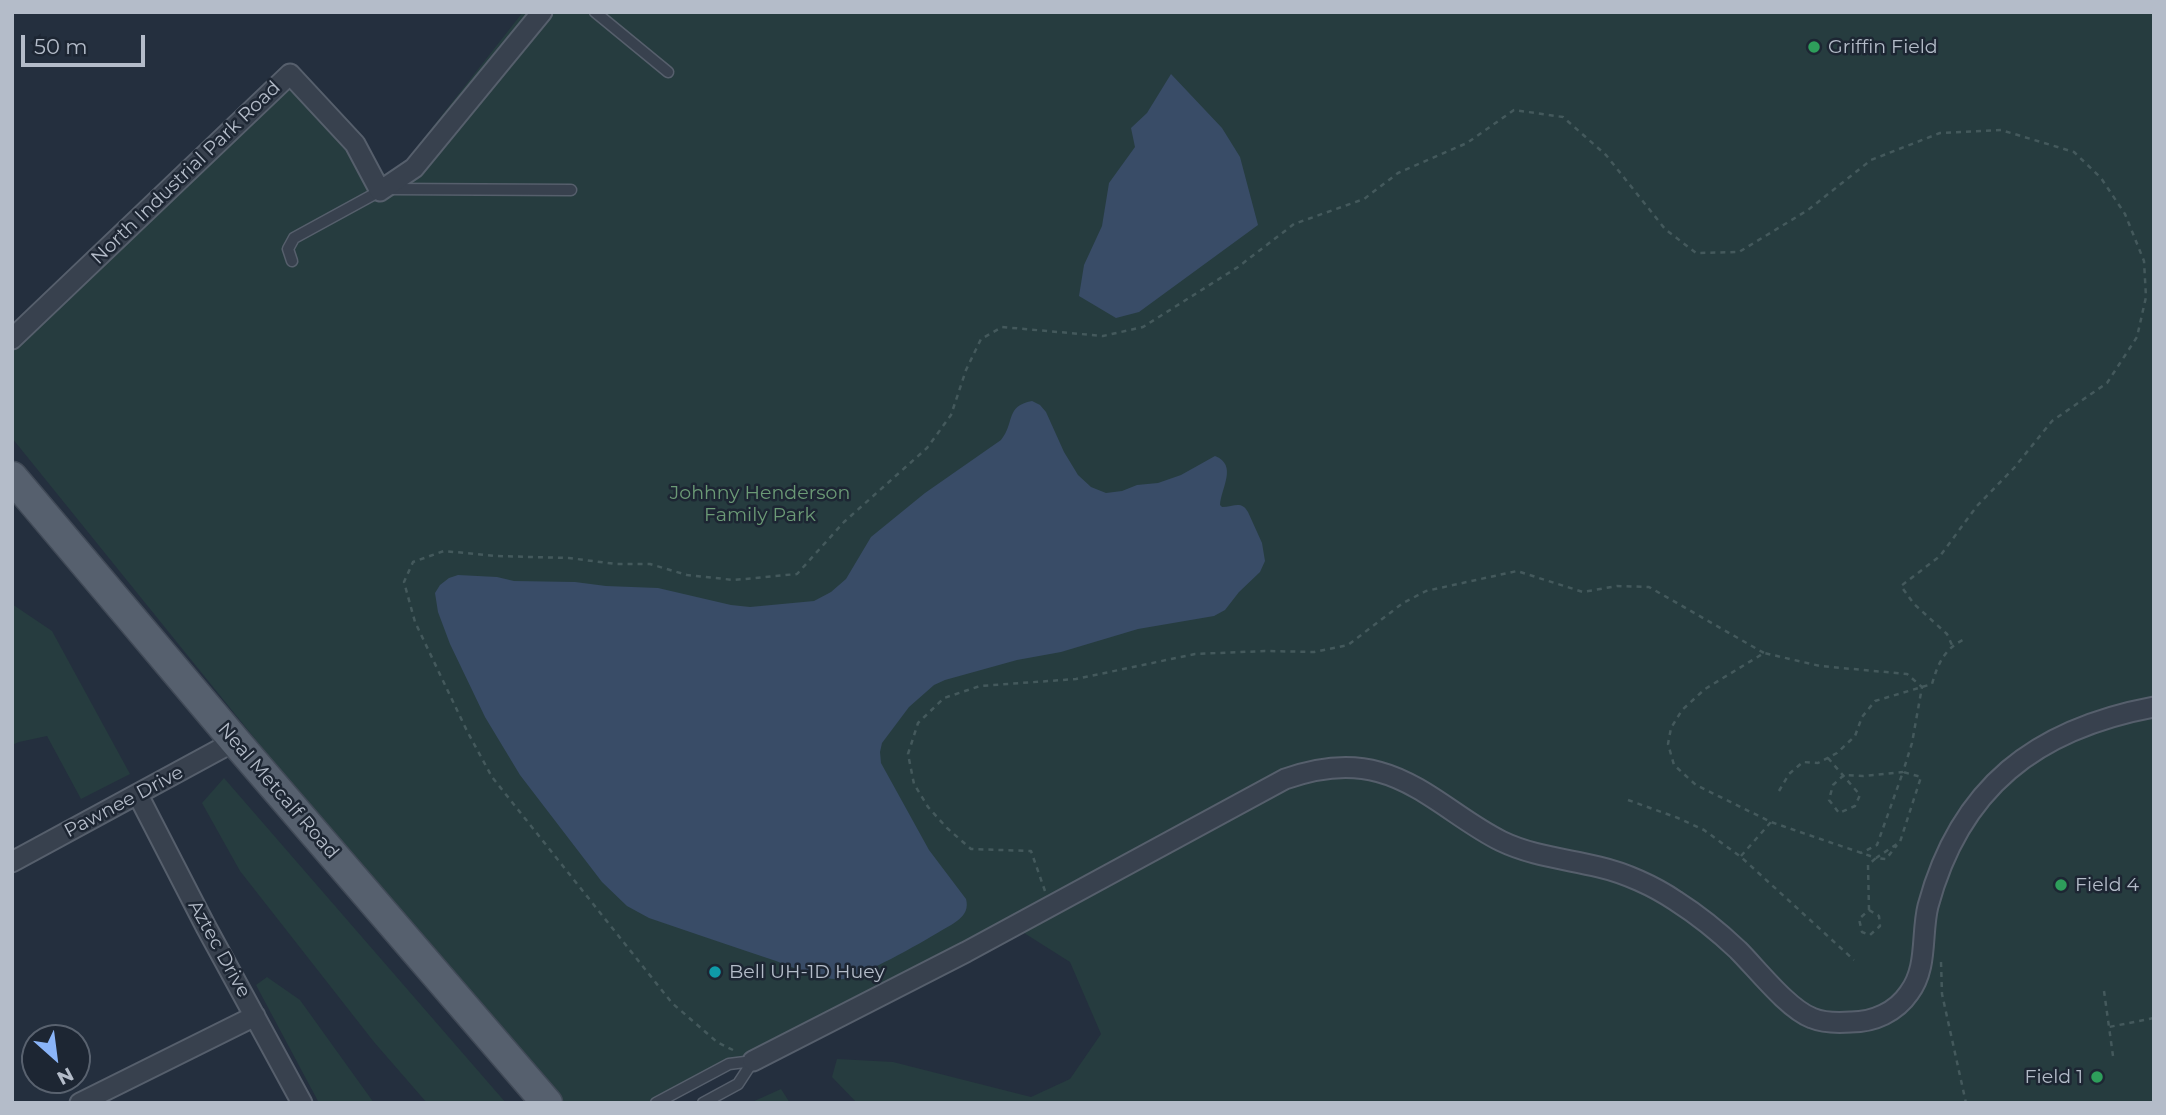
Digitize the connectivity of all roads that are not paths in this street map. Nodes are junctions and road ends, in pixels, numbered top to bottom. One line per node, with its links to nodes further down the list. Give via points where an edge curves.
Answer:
1 (542, 12): 4 (street, via 414,168)
2 (595, 12): 3 (lane)
3 (668, 72)
4 (382, 190): 5 (lane); 6 (lane, via 294,238 288,248); 7 (street, North Industrial Park Road, via 355,144 290,74)
5 (571, 190)
6 (292, 261)
7 (12, 339)
8 (12, 477): 10 (main road, Neal Metcalf Road)
9 (2154, 707): 14 (street, via 2090,723 2054,739 2021,760 1978,801 1938,872 1927,910 1919,973 1896,1008 1877,1018 1833,1023 1811,1018 1674,899 1601,868 1502,841 1382,772 1342,767 1285,779)
10 (235, 741): 11 (street, Pawnee Drive); 17 (main road, Neal Metcalf Road)
11 (138, 795): 12 (street, Pawnee Drive); 13 (street, Aztec Drive)
12 (12, 862)
13 (255, 1016): 15 (street); 16 (street, Aztec Drive)
14 (753, 1061): 18 (lane, via 729,1064); 19 (lane, via 738,1084)
15 (80, 1103)
16 (302, 1103)
17 (547, 1103)
18 (656, 1103)
19 (703, 1103)

